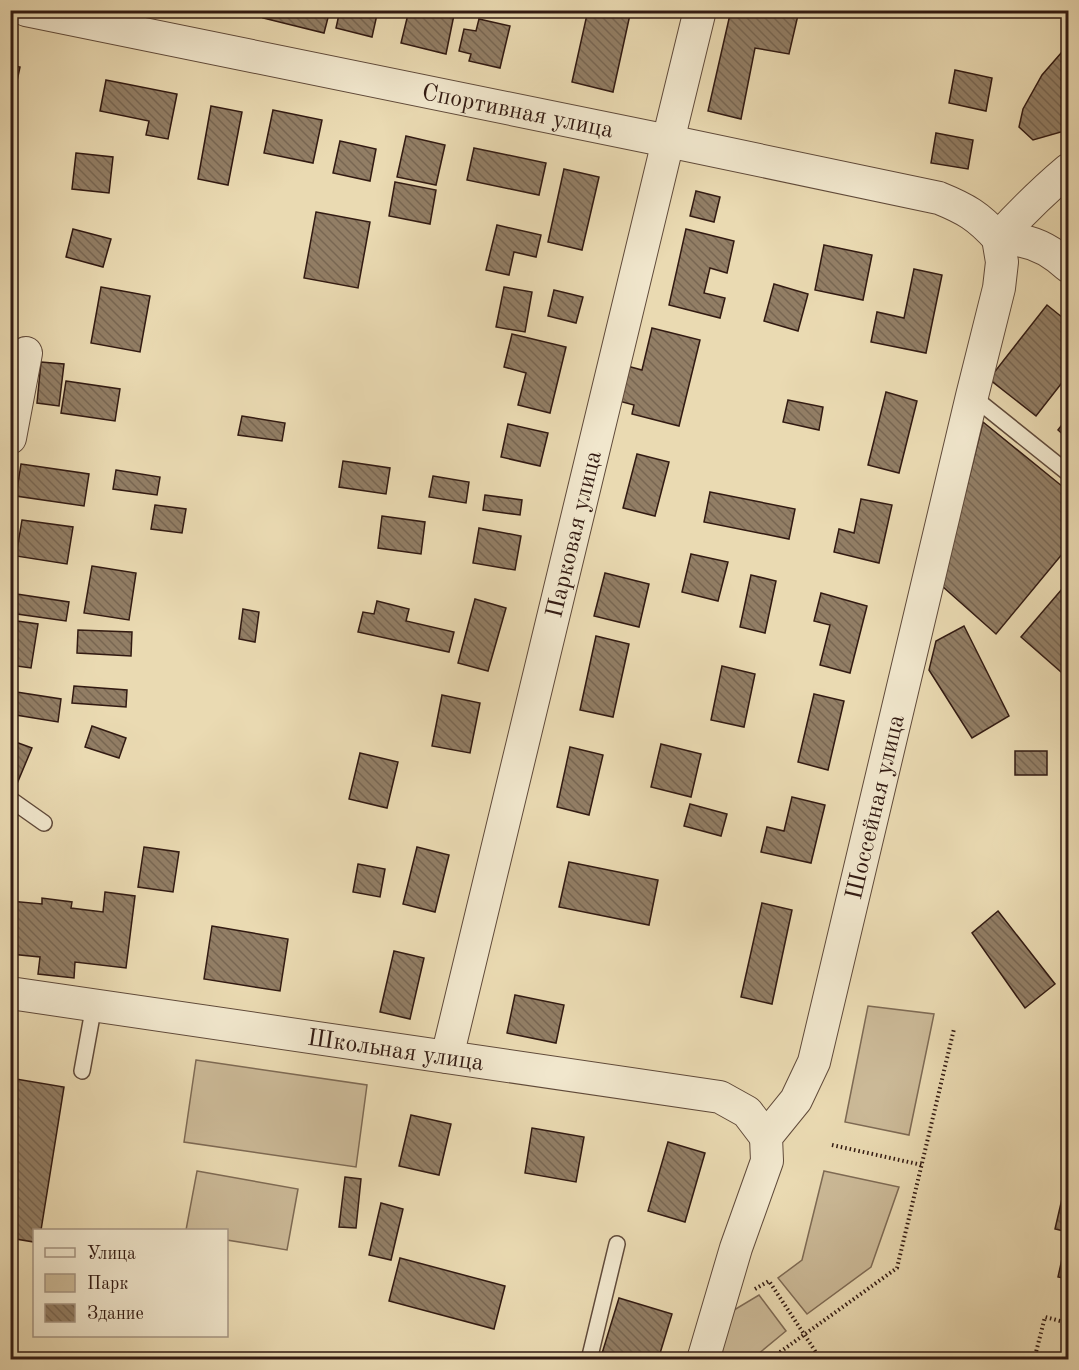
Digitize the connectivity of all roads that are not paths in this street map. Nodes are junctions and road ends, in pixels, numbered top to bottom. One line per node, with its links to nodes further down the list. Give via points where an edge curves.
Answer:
1 (27, 10): 3 (street, Спортивная улица)
2 (700, 10): 3 (street, Парковая улица)
3 (668, 141): 5 (street, Спортивная улица, via 939,198 977,217); 15 (street, Парковая улица)
4 (1068, 170): 5 (street)
5 (998, 238): 6 (street, via 1041,248); 8 (street, Шоссейная улица, via 1002,262 999,288)
6 (1068, 266)
7 (26, 353): 9 (street)
8 (972, 396): 10 (lane); 17 (street, Шоссейная улица, via 814,1062 796,1100)
9 (10, 438)
10 (1068, 473)
11 (10, 799): 12 (lane)
12 (44, 823)
13 (10, 993): 14 (street, Школьная улица)
14 (94, 1005): 15 (street, Школьная улица); 16 (lane)
15 (447, 1057): 17 (street, Школьная улица, via 720,1097 747,1112)
16 (82, 1071)
17 (766, 1137): 20 (street, via 767,1161)
18 (617, 1244): 19 (lane)
19 (589, 1359)
20 (703, 1359)

